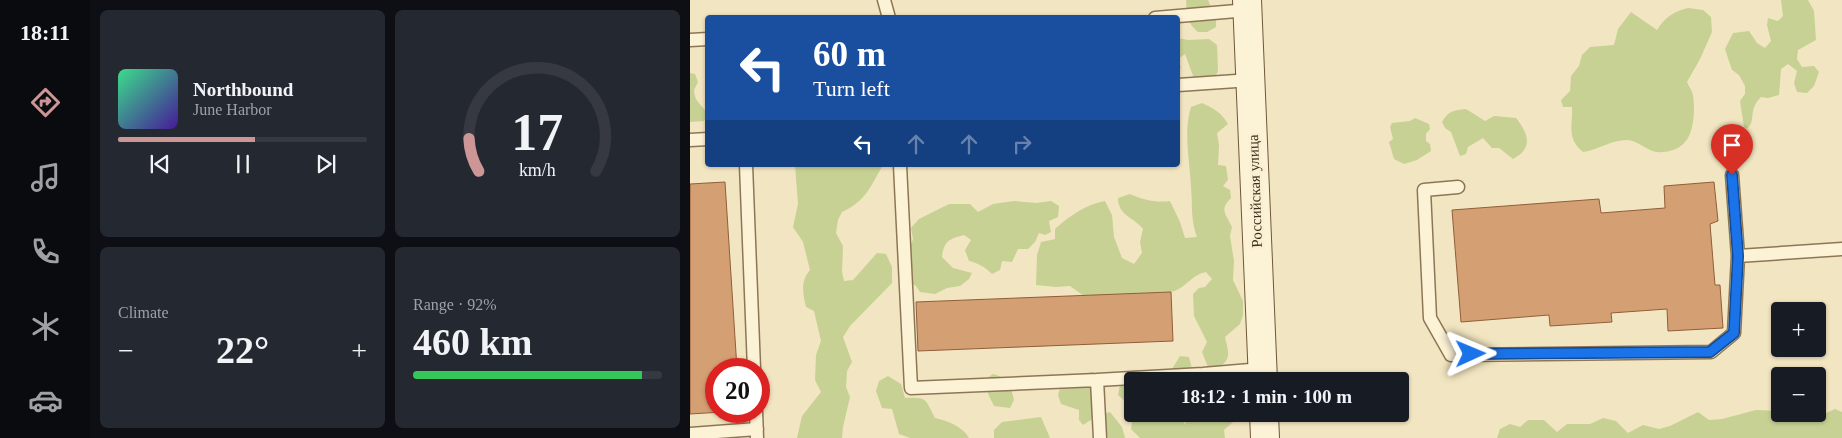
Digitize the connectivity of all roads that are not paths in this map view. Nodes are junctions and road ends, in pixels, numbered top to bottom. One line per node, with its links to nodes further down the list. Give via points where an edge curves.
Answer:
1 (884, 0): 3 (lane)
2 (1248, 5): 4 (lane); 7 (main road, Российская улица)
3 (888, 15)
4 (1176, 15)
5 (705, 39): 6 (lane)
6 (690, 40)
7 (1251, 80): 8 (lane); 18 (main road, Российская улица)
8 (1180, 85)
9 (705, 139): 10 (lane)
10 (690, 140)
11 (746, 167): 17 (lane)
12 (900, 167): 20 (lane, via 911,388)
13 (1732, 175): 16 (lane)
14 (1458, 187): 16 (lane, via 1424,190 1430,318 1451,355 1710,352 1734,333)
15 (1842, 248): 16 (lane)
16 (1738, 256)
17 (754, 358)
18 (1263, 372)
19 (1124, 378): 20 (lane)
20 (1097, 380): 24 (lane)
21 (1264, 422): 25 (main road)
22 (757, 433): 23 (lane)
23 (690, 434)
24 (1100, 438)
25 (1265, 438)

